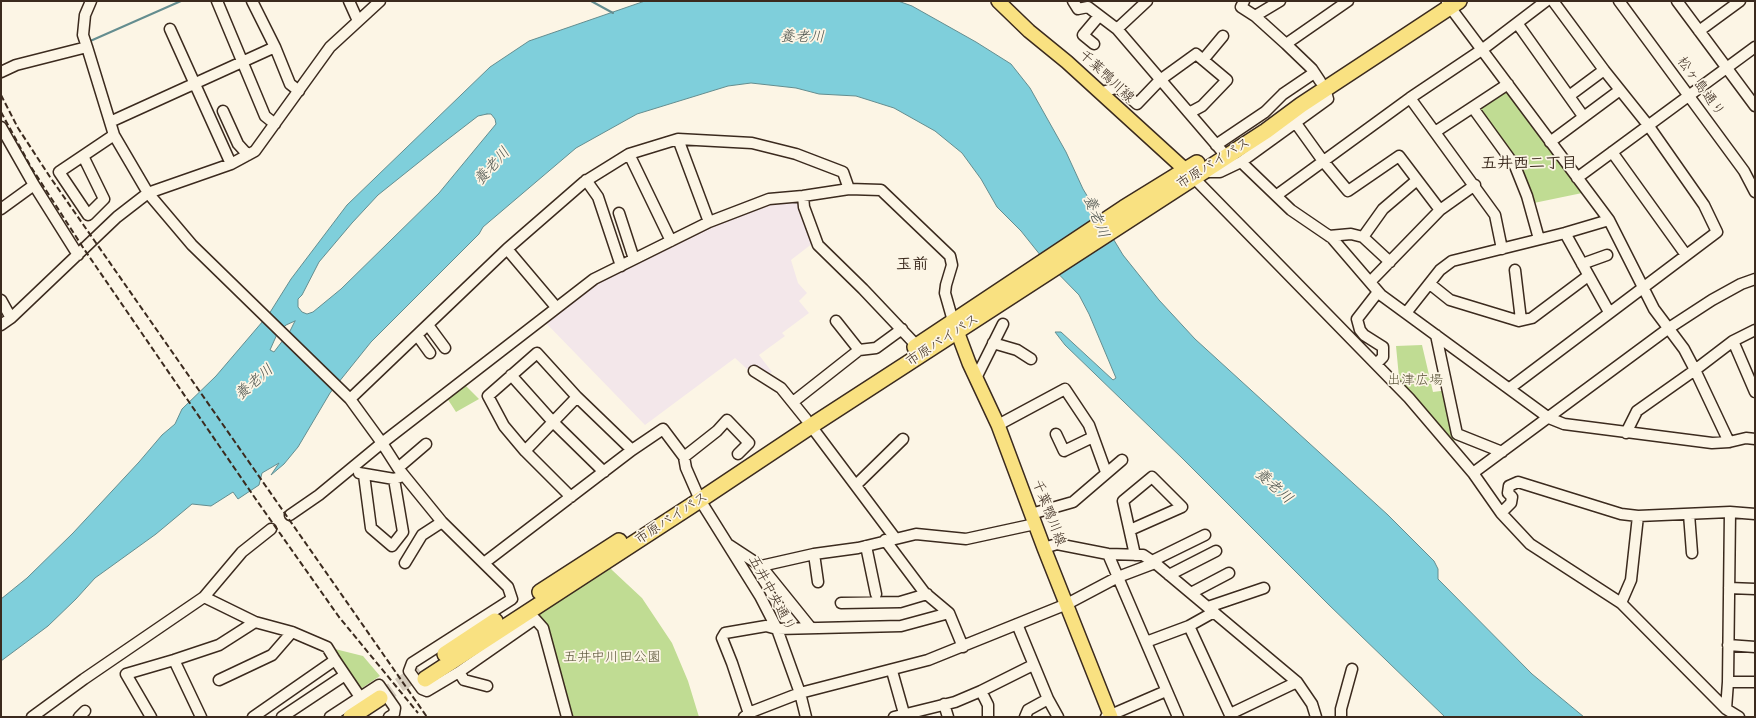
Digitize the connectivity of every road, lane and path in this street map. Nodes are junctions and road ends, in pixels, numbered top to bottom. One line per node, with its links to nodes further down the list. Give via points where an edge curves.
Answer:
1 (91, 1): 28 (street, via 85,15 84,35)
2 (217, 1): 33 (street)
3 (252, 1): 29 (street)
4 (349, 1): 20 (street)
5 (380, 1): 20 (street)
6 (998, 1): 43 (main road, 千葉鴨川線, via 1028,31)
7 (1073, 1): 18 (street, via 1078,9 1088,7)
8 (1147, 1): 23 (street)
9 (1244, 1): 19 (street, via 1241,7)
10 (1280, 1): 19 (street)
11 (1347, 1): 27 (street)
12 (1546, 1): 21 (street)
13 (1553, 1): 35 (street)
14 (1619, 1): 45 (street, 松ヶ島通り)
15 (1677, 1): 24 (street)
16 (1450, 2): 31 (street); 38 (highway, 市原バイパス)
17 (1734, 3): 24 (street)
18 (1099, 16): 23 (street); 26 (street, via 1083,35)
19 (1255, 16): 27 (street)
20 (358, 21): 41 (street, via 330,47)
21 (1517, 23): 31 (street); 44 (street)
22 (170, 29): 39 (street)
23 (1117, 29): 37 (street)
24 (1699, 31): 34 (street)
25 (1223, 36): 32 (street)
26 (1094, 44)
27 (1286, 44): 38 (street)
28 (87, 47): 36 (street, via 16,65); 52 (street)
29 (275, 47): 33 (street); 41 (street, via 290,84)
30 (1755, 47): 34 (street)
31 (1483, 49): 40 (street); 46 (street)
32 (1204, 60): 37 (street, via 1196,54); 50 (street, via 1227,80 1202,106)
33 (243, 61): 39 (street); 54 (street, via 265,116)
34 (1726, 68): 45 (street); 47 (street)
35 (1604, 70): 42 (street); 44 (street)
36 (1, 72)
37 (1160, 80): 43 (street, via 1137,104 1118,87); 50 (street)
38 (1320, 81): 53 (street, via 1328,99); 61 (highway, 市原バイパス, via 1266,131)
39 (194, 84): 52 (street); 68 (street)
40 (1508, 84): 48 (street); 60 (street)
41 (299, 90): 54 (street)
42 (1620, 90): 51 (street); 55 (street)
43 (1100, 93): 69 (main road, 千葉鴨川線)
44 (1569, 96): 51 (street)
45 (1689, 96): 55 (street); 76 (street, 松ヶ島通り, via 1744,171)
46 (1410, 98): 57 (street); 66 (street)
47 (1755, 105)
48 (1473, 108): 57 (street); 88 (street, via 1515,166)
49 (223, 111): 64 (street, via 238,144)
50 (1189, 113): 61 (street)
51 (1583, 116): 60 (street)
52 (110, 122): 58 (street)
53 (1295, 122): 66 (street); 67 (street)
54 (275, 124): 64 (street, via 255,151)
55 (1648, 125): 62 (street); 94 (street, via 1704,205 1717,232)
56 (1, 127): 73 (street)
57 (1435, 132): 74 (street)
58 (114, 135): 65 (street); 77 (street)
59 (678, 139): 63 (street); 75 (street, via 752,143 796,154 843,172); 84 (street)
60 (1550, 142): 70 (street)
61 (1221, 150): 69 (highway, 市原バイパス)
62 (1612, 152): 70 (street); 94 (street)
63 (629, 154): 71 (street); 89 (street)
64 (248, 155): 68 (street)
65 (83, 156): 65 (street, via 59,172 88,215 104,199)
66 (1323, 160): 72 (street, via 1348,192 1399,156); 78 (street)
67 (1241, 162): 69 (street, via 1220,172); 78 (street)
68 (231, 164): 77 (street)
69 (1193, 173): 116 (highway, 市原バイパス, via 1129,211); 129 (street)
70 (1577, 178): 83 (street)
71 (586, 180): 90 (street); 98 (street, via 598,197)
72 (1417, 180): 81 (street); 87 (street, via 1383,209)
73 (34, 185): 80 (street); 92 (street)
74 (1475, 185): 81 (street); 91 (street, via 1495,215)
75 (849, 189): 79 (street); 116 (street, via 881,190 950,256 952,265 945,293)
76 (1755, 192)
77 (148, 193): 92 (street, via 117,217); 137 (street, via 195,248)
78 (1277, 195): 86 (street, via 1291,210)
79 (803, 196): 84 (street, via 769,199); 118 (street, via 804,207 818,245)
80 (1, 209)
81 (1440, 210): 96 (street)
82 (619, 213): 95 (street)
83 (1609, 220): 85 (street); 104 (street)
84 (709, 222): 89 (street)
85 (1565, 233): 88 (street); 97 (street)
86 (1329, 236): 87 (street, via 1351,234); 102 (street)
87 (1363, 237): 96 (street)
88 (1539, 239): 91 (street)
89 (671, 241): 95 (street)
90 (507, 248): 107 (street); 114 (street)
91 (1502, 249): 103 (street, via 1452,261 1440,270)
92 (78, 255): 110 (street)
93 (1607, 255): 97 (street)
94 (1686, 255): 104 (street)
95 (634, 259): 98 (street)
96 (1390, 262): 102 (street)
97 (1582, 264): 100 (street)
98 (621, 266): 107 (street, via 594,279)
99 (1515, 270): 111 (street)
100 (1588, 276): 108 (street); 111 (street, via 1532,318)
101 (1755, 279): 117 (street, via 1712,300)
102 (1370, 282): 105 (street)
103 (1430, 284): 109 (street); 111 (street, via 1450,300)
104 (1642, 288): 108 (street); 117 (street)
105 (1378, 292): 109 (street); 129 (street, via 1357,319 1364,335 1383,347 1383,357)
106 (1, 300): 110 (street)
107 (556, 307): 149 (street)
108 (1609, 312): 134 (street)
109 (1406, 313): 121 (street)
110 (11, 318): 115 (street)
111 (1521, 320)
112 (836, 321): 126 (street)
113 (1003, 324): 123 (street)
114 (428, 325): 120 (street); 125 (street)
115 (1, 326)
116 (955, 326): 124 (highway, 市原バイパス); 133 (main road, 千葉鴨川線); 141 (highway, 市原バイパス)
117 (1669, 328): 130 (street); 139 (street)
118 (902, 329): 124 (street); 126 (street, via 876,348)
119 (1755, 330): 122 (street)
120 (417, 335): 127 (street); 137 (street)
121 (1436, 335): 134 (street); 153 (street, via 1457,434)
122 (1733, 341): 130 (street); 135 (street)
123 (993, 343): 128 (street, via 1017,350); 133 (street)
124 (916, 346): 141 (highway, 市原バイパス)
125 (445, 348)
126 (859, 350): 138 (street)
127 (430, 353)
128 (1030, 359)
129 (1376, 364): 160 (street, via 1409,398)
130 (1695, 370): 143 (street, via 1637,411); 148 (street)
131 (754, 371): 138 (street, via 781,388)
132 (511, 375): 136 (street, via 537,353); 140 (street); 152 (street, via 488,396 504,426)
133 (976, 378): 142 (main road, 千葉鴨川線)
134 (1510, 388): 139 (street)
135 (1755, 392)
136 (578, 397): 140 (street); 151 (street)
137 (350, 399): 149 (street)
138 (793, 402): 141 (street)
139 (1549, 418): 143 (street, via 1564,424); 153 (street)
140 (554, 422): 152 (street); 158 (street)
141 (808, 422): 163 (street); 164 (highway, 市原バイパス)
142 (998, 425): 145 (street, via 1065,388 1089,425); 172 (main road, 千葉鴨川線)
143 (1626, 433): 148 (street, via 1712,443)
144 (1056, 434): 145 (street, via 1064,451)
145 (1093, 437): 159 (street)
146 (903, 439): 163 (street)
147 (1755, 439): 148 (street, via 1746,438)
148 (1729, 442)
149 (382, 443): 157 (street); 161 (street)
150 (426, 444): 161 (street)
151 (632, 450): 155 (street, via 663,429); 158 (street)
152 (525, 451): 165 (street)
153 (1502, 452): 160 (street)
154 (738, 454): 155 (street, via 749,443 727,420)
155 (684, 457): 164 (street, 五井中央通り)
156 (1122, 460): 159 (street)
157 (349, 470): 162 (street); 170 (street, via 320,495)
158 (604, 472): 165 (street)
159 (1106, 472): 172 (street, via 1073,502)
160 (1473, 473): 167 (street)
161 (399, 474): 162 (street); 162 (street, via 403,532 392,546 371,528); 173 (street)
162 (364, 475)
163 (856, 485): 177 (street)
164 (698, 496): 178 (street, 五井中央通り); 223 (highway, 市原バイパス)
165 (570, 497): 188 (street)
166 (1730, 512): 168 (street); 169 (street); 195 (street)
167 (1502, 513): 171 (street, via 1512,503 1512,497 1508,493 1509,486 1518,482 1620,514); 202 (street, via 1530,544)
168 (1689, 514): 171 (street); 182 (street)
169 (1755, 514)
170 (290, 515)
171 (1638, 516): 202 (street, via 1630,580)
172 (1033, 519): 177 (street, via 966,539 916,534); 180 (main road, 千葉鴨川線)
173 (442, 522): 187 (street, via 422,535); 188 (street)
174 (271, 529): 200 (street, via 242,552)
175 (1130, 530): 175 (street, via 1123,501 1152,477 1182,507); 185 (street)
176 (1205, 535): 186 (street)
177 (890, 539): 179 (street); 199 (street)
178 (727, 544): 189 (street); 210 (street, 五井中央通り, via 760,596)
179 (866, 546): 183 (street); 198 (street)
180 (1044, 548): 184 (street, via 1057,544); 203 (main road, 千葉鴨川線)
181 (1216, 551): 191 (street)
182 (1692, 553)
183 (814, 554): 189 (street); 193 (street)
184 (1108, 554): 185 (street); 192 (street)
185 (1135, 555): 186 (street, via 1143,555)
186 (1153, 562): 191 (street); 192 (street)
187 (405, 563)
188 (484, 563): 221 (street, via 508,587 512,599 412,663 409,671 422,690 428,691)
189 (761, 566): 209 (street)
190 (1229, 573): 197 (street)
191 (1169, 575): 197 (street)
192 (1118, 577): 203 (street); 212 (street)
193 (818, 582)
194 (1264, 588): 204 (street)
195 (1729, 588): 196 (street); 213 (street)
196 (1755, 589)
197 (1191, 593): 204 (street)
198 (876, 594)
199 (927, 594): 201 (street, via 900,602); 205 (street)
200 (204, 597): 206 (street); 238 (street, via 84,678)
201 (841, 603)
202 (1620, 603): 236 (street)
203 (1067, 604): 207 (street); 242 (main road, 千葉鴨川線)
204 (1211, 610): 208 (street); 225 (street)
205 (949, 613): 209 (street, via 901,626); 214 (street)
206 (255, 622): 211 (street); 216 (street, via 219,645)
207 (1017, 624): 214 (street); 218 (street)
208 (1189, 626): 212 (street); 240 (street)
209 (811, 628): 210 (street)
210 (777, 629): 231 (street, 五井中央通り); 241 (street, via 766,626 725,634 722,638)
211 (292, 632): 217 (street, via 327,646); 224 (street, via 272,655)
212 (1146, 642): 229 (street)
213 (1728, 645): 215 (street); 226 (street)
214 (963, 647): 220 (street)
215 (1755, 647)
216 (174, 660): 244 (street, via 126,674); 245 (street)
217 (334, 660): 222 (street); 235 (street)
218 (1034, 665): 230 (street); 233 (street)
219 (1352, 669): 261 (street)
220 (892, 671): 231 (street); 239 (street)
221 (458, 672): 228 (street, via 464,680); 252 (street, via 535,619 543,628)
222 (345, 675): 232 (street); 248 (street)
223 (423, 675)
224 (219, 680)
225 (1297, 682): 240 (street); 260 (street, via 1312,704)
226 (1728, 682): 227 (street); 236 (street)
227 (1755, 682)
228 (486, 686)
229 (1166, 690): 242 (street); 259 (street)
230 (981, 691): 234 (street); 256 (street, via 988,705)
231 (800, 693): 241 (street); 253 (street, 五井中央通り)
232 (360, 697): 237 (street, via 379,685 395,708); 249 (street)
233 (1048, 699): 257 (street, via 1028,710); 258 (street)
234 (944, 704): 239 (street); 255 (street)
235 (269, 706): 246 (street); 247 (street)
236 (1726, 709): 262 (street)
237 (389, 710): 250 (highway); 251 (highway)
238 (44, 713): 243 (street)
239 (905, 715): 254 (street)
240 (1230, 715)
241 (747, 716)
242 (1109, 716)
243 (32, 717)
244 (152, 717)
245 (201, 717)
246 (253, 717)
247 (277, 717)
248 (282, 717)
249 (330, 717)
250 (351, 717)
251 (368, 717)
252 (567, 717)
253 (806, 717)
254 (894, 717)
255 (948, 717)
256 (988, 717)
257 (1025, 717)
258 (1058, 717)
259 (1178, 717)
260 (1316, 717)
261 (1341, 717)
262 (1739, 717)

